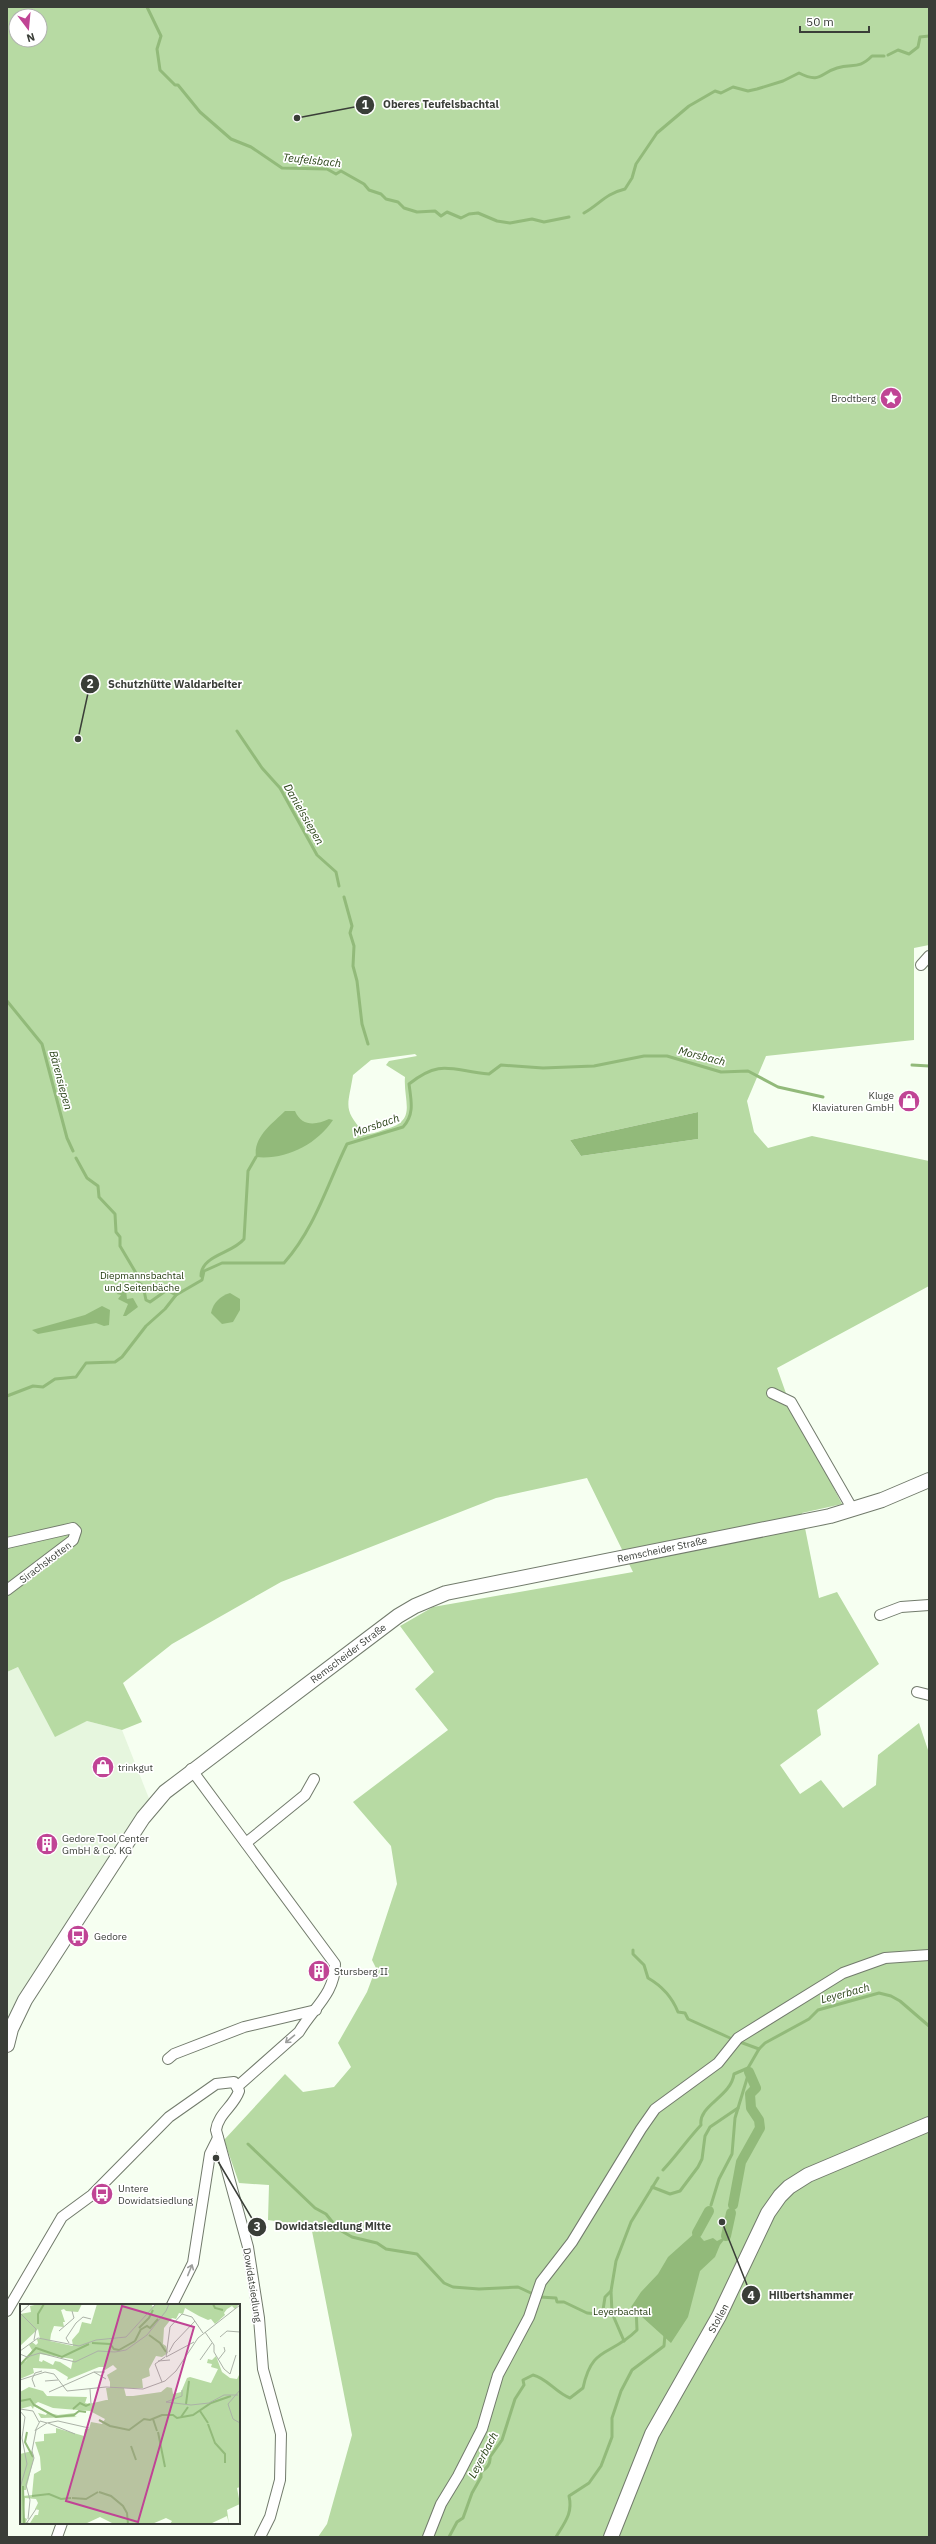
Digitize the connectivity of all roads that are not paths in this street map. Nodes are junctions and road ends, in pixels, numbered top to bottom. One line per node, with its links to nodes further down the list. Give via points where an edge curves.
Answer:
1 (929, 956): 2 (street)
2 (921, 965)
3 (772, 1393): 5 (street, via 791,1402)
4 (929, 1480): 5 (main road, Remscheider Straße)
5 (853, 1510): 12 (main road, Remscheider Straße, via 464,1589 428,1600 398,1616)
6 (7, 1544): 7 (street, Sirachskotten, via 73,1528 76,1531 73,1540)
7 (7, 1590)
8 (929, 1605): 9 (street, via 901,1607)
9 (880, 1615)
10 (917, 1692): 11 (street)
11 (929, 1695)
12 (191, 1770): 14 (street); 17 (main road, Remscheider Straße, via 165,1792 143,1818 25,2000 11,2029)
13 (314, 1779): 14 (street, via 305,1795)
14 (246, 1843): 16 (street, via 335,1964 331,1987)
15 (929, 1956): 27 (street, via 885,1958 844,1973 738,2038 718,2063 655,2109 640,2129 572,2242 541,2282 529,2317 498,2375 482,2429 458,2476 440,2504)
16 (316, 2010): 18 (street, via 244,2027 174,2054); 19 (street, one-way to 19, via 299,2032)
17 (7, 2045)
18 (168, 2059)
19 (238, 2086): 21 (street, Dowidatsiedlung, via 237,2097 217,2124); 23 (street, via 234,2082 216,2084 187,2103 169,2117 92,2195 62,2217)
20 (929, 2124): 28 (main road, Stollen, via 799,2180 776,2202 719,2316 652,2434)
21 (218, 2138): 22 (street, one-way to 21, via 192,2263 210,2154); 26 (street, Dowidatsiedlung, via 248,2247 258,2311 263,2369 281,2434 280,2480 270,2517)
22 (172, 2304)
23 (7, 2311)
24 (62, 2524): 25 (street)
25 (57, 2537)
26 (260, 2537)
27 (428, 2537)
28 (611, 2537)

